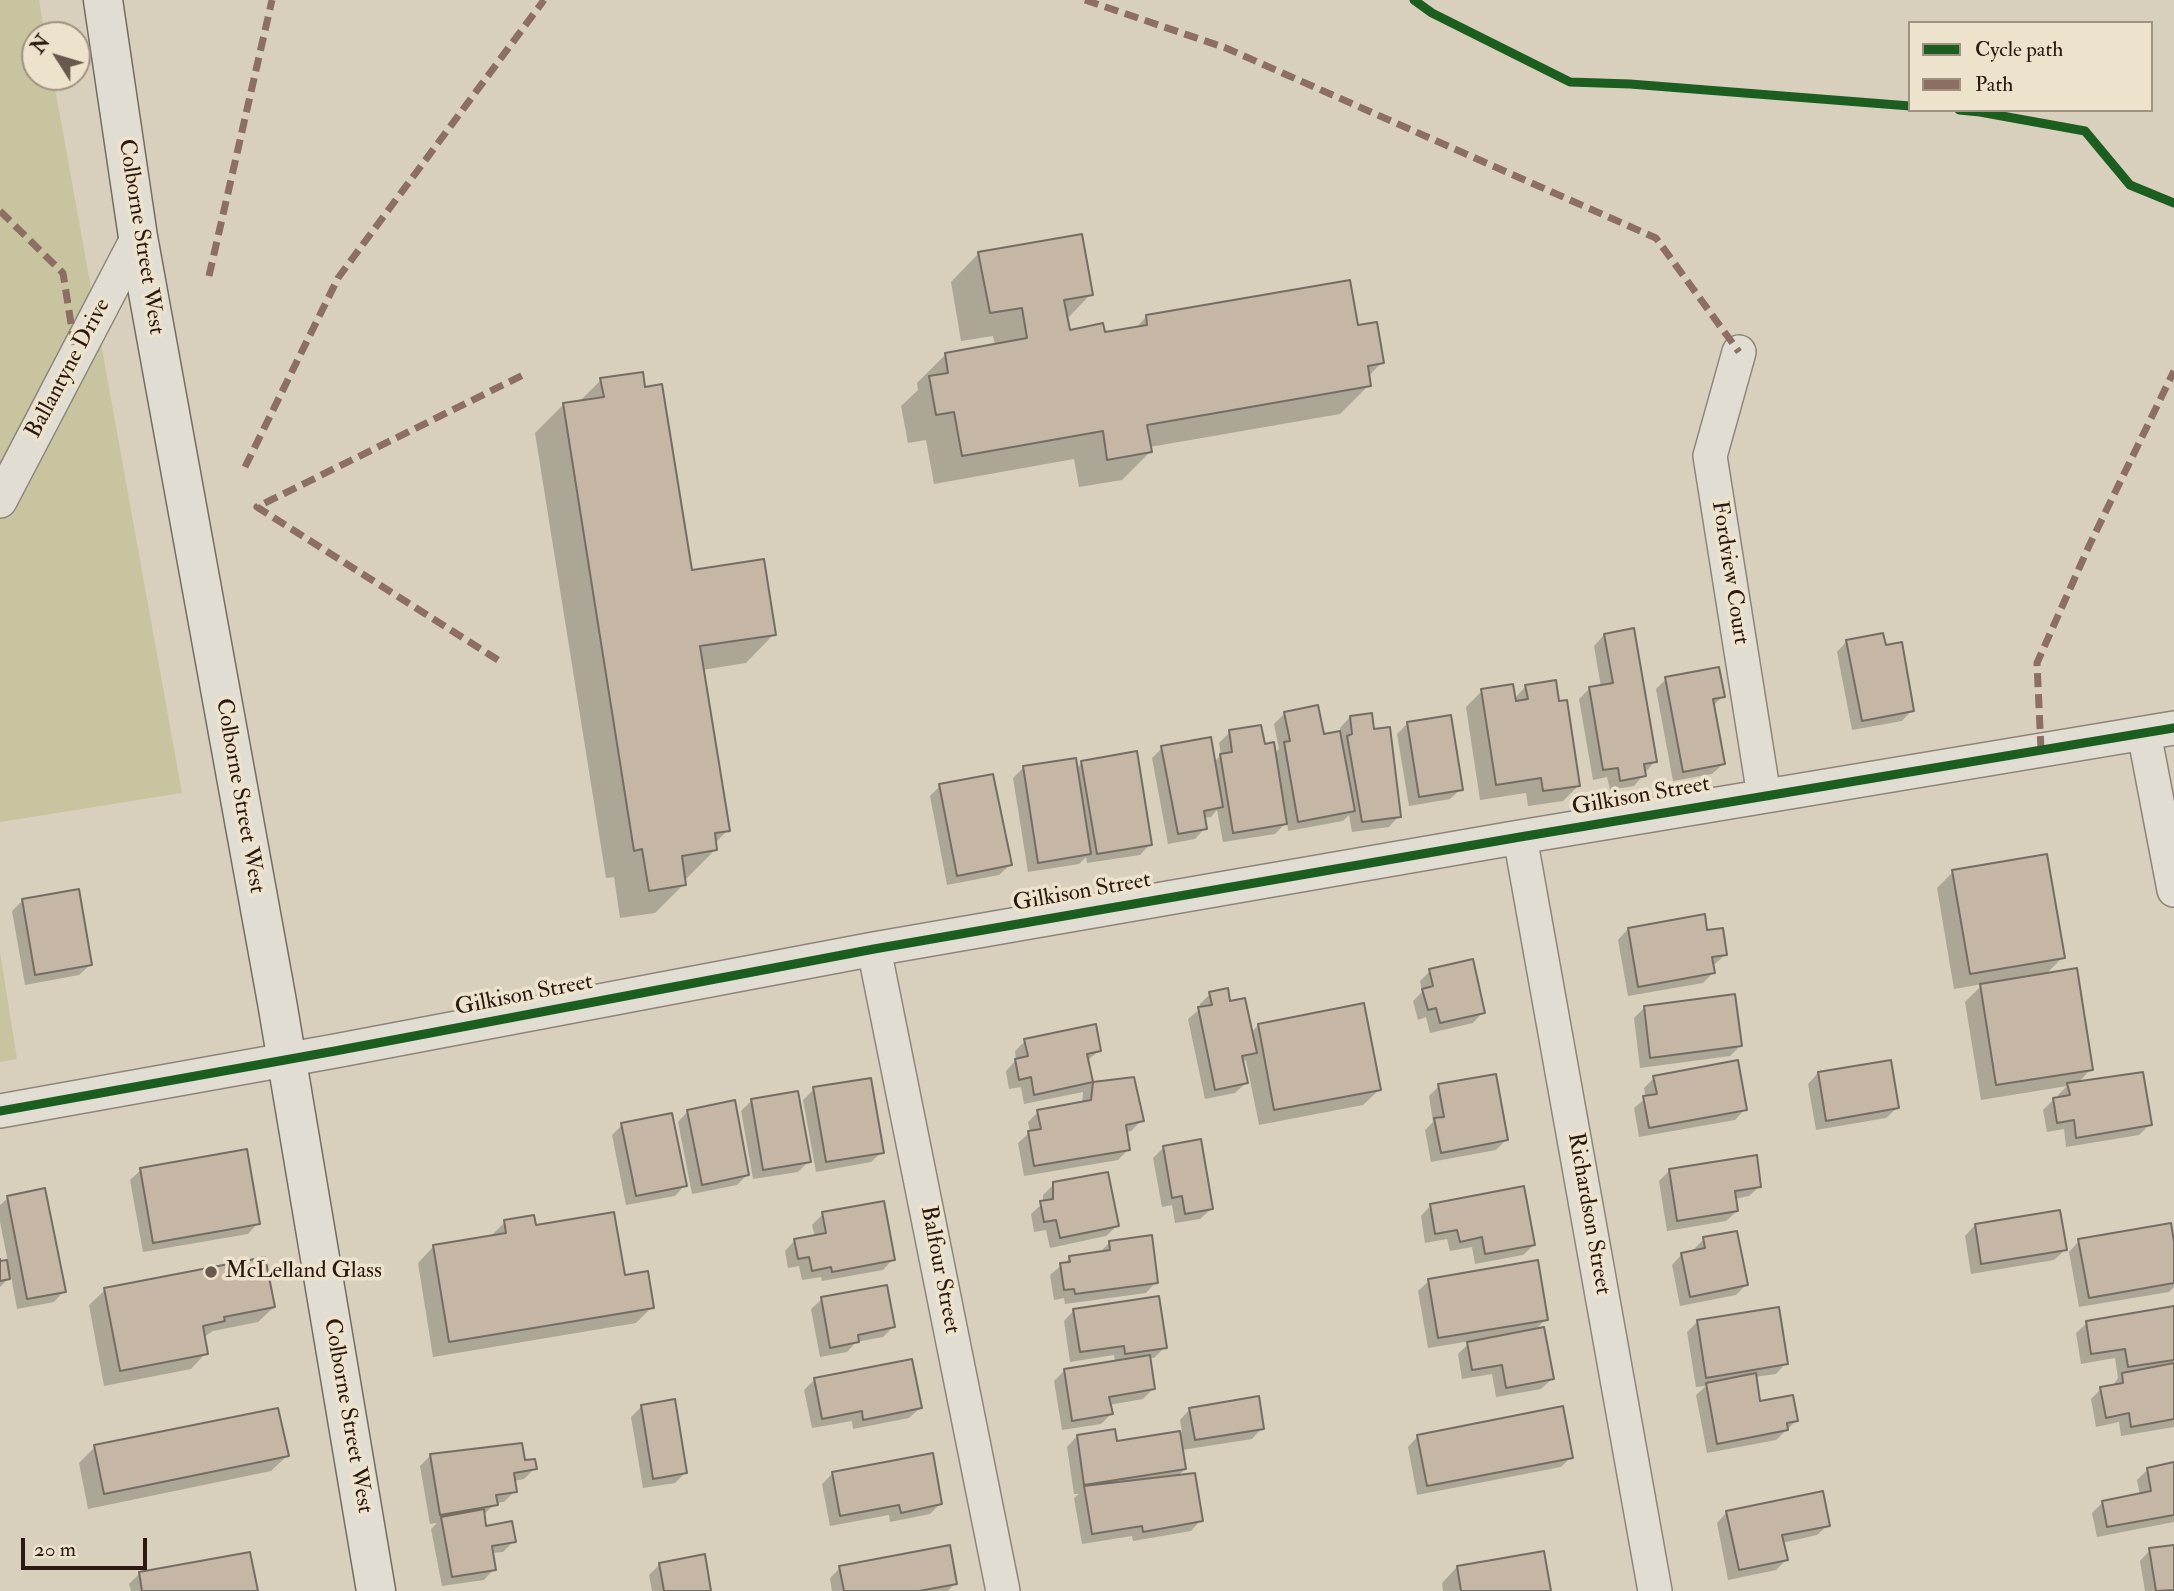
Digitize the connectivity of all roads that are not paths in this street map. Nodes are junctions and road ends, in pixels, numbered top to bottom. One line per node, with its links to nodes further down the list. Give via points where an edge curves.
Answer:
1 (103, 0): 2 (main road, Colborne Street West)
2 (138, 237): 4 (street, Ballantyne Drive); 10 (main road, Colborne Street West)
3 (1739, 352): 6 (street, Fordview Court, via 1710,456)
4 (0, 501)
5 (2159, 730): 6 (street, Gilkison Street); 8 (street)
6 (1764, 796): 7 (street, Gilkison Street)
7 (1520, 837): 9 (street, Gilkison Street); 14 (street, Richardson Street)
8 (2174, 890)
9 (874, 949): 10 (street, Gilkison Street); 13 (street, Balfour Street)
10 (285, 1059): 11 (street, Gilkison Street); 12 (main road, Colborne Street West)
11 (0, 1111)
12 (376, 1591)
13 (1003, 1591)
14 (1655, 1591)

